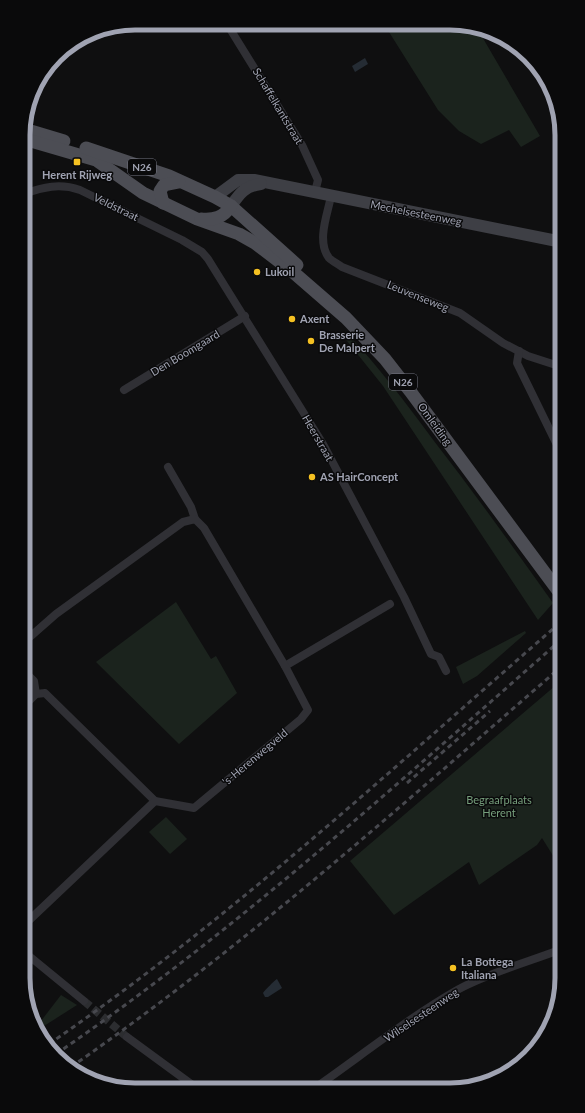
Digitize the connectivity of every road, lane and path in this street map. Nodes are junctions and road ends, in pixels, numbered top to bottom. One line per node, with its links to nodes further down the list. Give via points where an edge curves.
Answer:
1 (231, 30): 7 (street, Schaffelkantstraat, via 302,145 318,180)
2 (30, 131): 4 (main road, N26, via 169,176)
3 (30, 141): 10 (main road, N26, via 96,160)
4 (179, 182): 9 (main road, N26); 10 (main road, via 164,185 160,191)
5 (270, 184): 7 (street, Mechelsesteenweg); 9 (street, Mechelsesteenweg, via 238,180); 11 (street, Mechelsesteenweg, via 243,189)
6 (30, 192): 14 (street, Veldstraat, via 66,185)
7 (315, 192): 8 (street, Mechelsesteenweg)
8 (332, 196): 13 (street, Mechelsesteenweg); 16 (street, Leuvenseweg, via 324,233 324,248 329,258 342,267 460,313)
9 (215, 197): 11 (main road, Omleiding / N26)
10 (162, 203): 12 (main road, Omleiding / N26)
11 (231, 206): 12 (main road, via 220,218); 22 (main road, Omleiding / N26, via 331,294 388,351)
12 (197, 219): 23 (main road, Omleiding / N26, via 239,234 255,243 346,318 385,359 410,391)
13 (555, 241)
14 (202, 252): 15 (street, Heerstraat)
15 (245, 316): 18 (street, Den Boomgaard); 27 (street, Heerstraat, via 323,444 431,654 439,657)
16 (519, 351): 17 (street, Leuvenseweg); 19 (street, via 517,364)
17 (555, 364)
18 (124, 390)
19 (555, 441)
20 (168, 467): 21 (street, 's-Herenwegveld)
21 (195, 519): 25 (street, via 183,522 56,614); 26 (street, 's-Herenwegveld, via 204,528)
22 (555, 574)
23 (555, 587)
24 (390, 604): 26 (street)
25 (30, 637)
26 (285, 666): 31 (street, 's-Herenwegveld, via 308,710 301,719 194,808)
27 (446, 671)
28 (30, 677): 29 (street, via 34,681)
29 (36, 694): 30 (street); 31 (street, via 45,693)
30 (30, 700)
31 (154, 802): 32 (street)
32 (30, 919)
33 (555, 952): 38 (street, Wilselsesteenweg, via 460,989 434,1004)
34 (30, 957): 35 (street)
35 (84, 1001)
36 (127, 1037): 37 (street)
37 (190, 1083)
38 (322, 1083)

